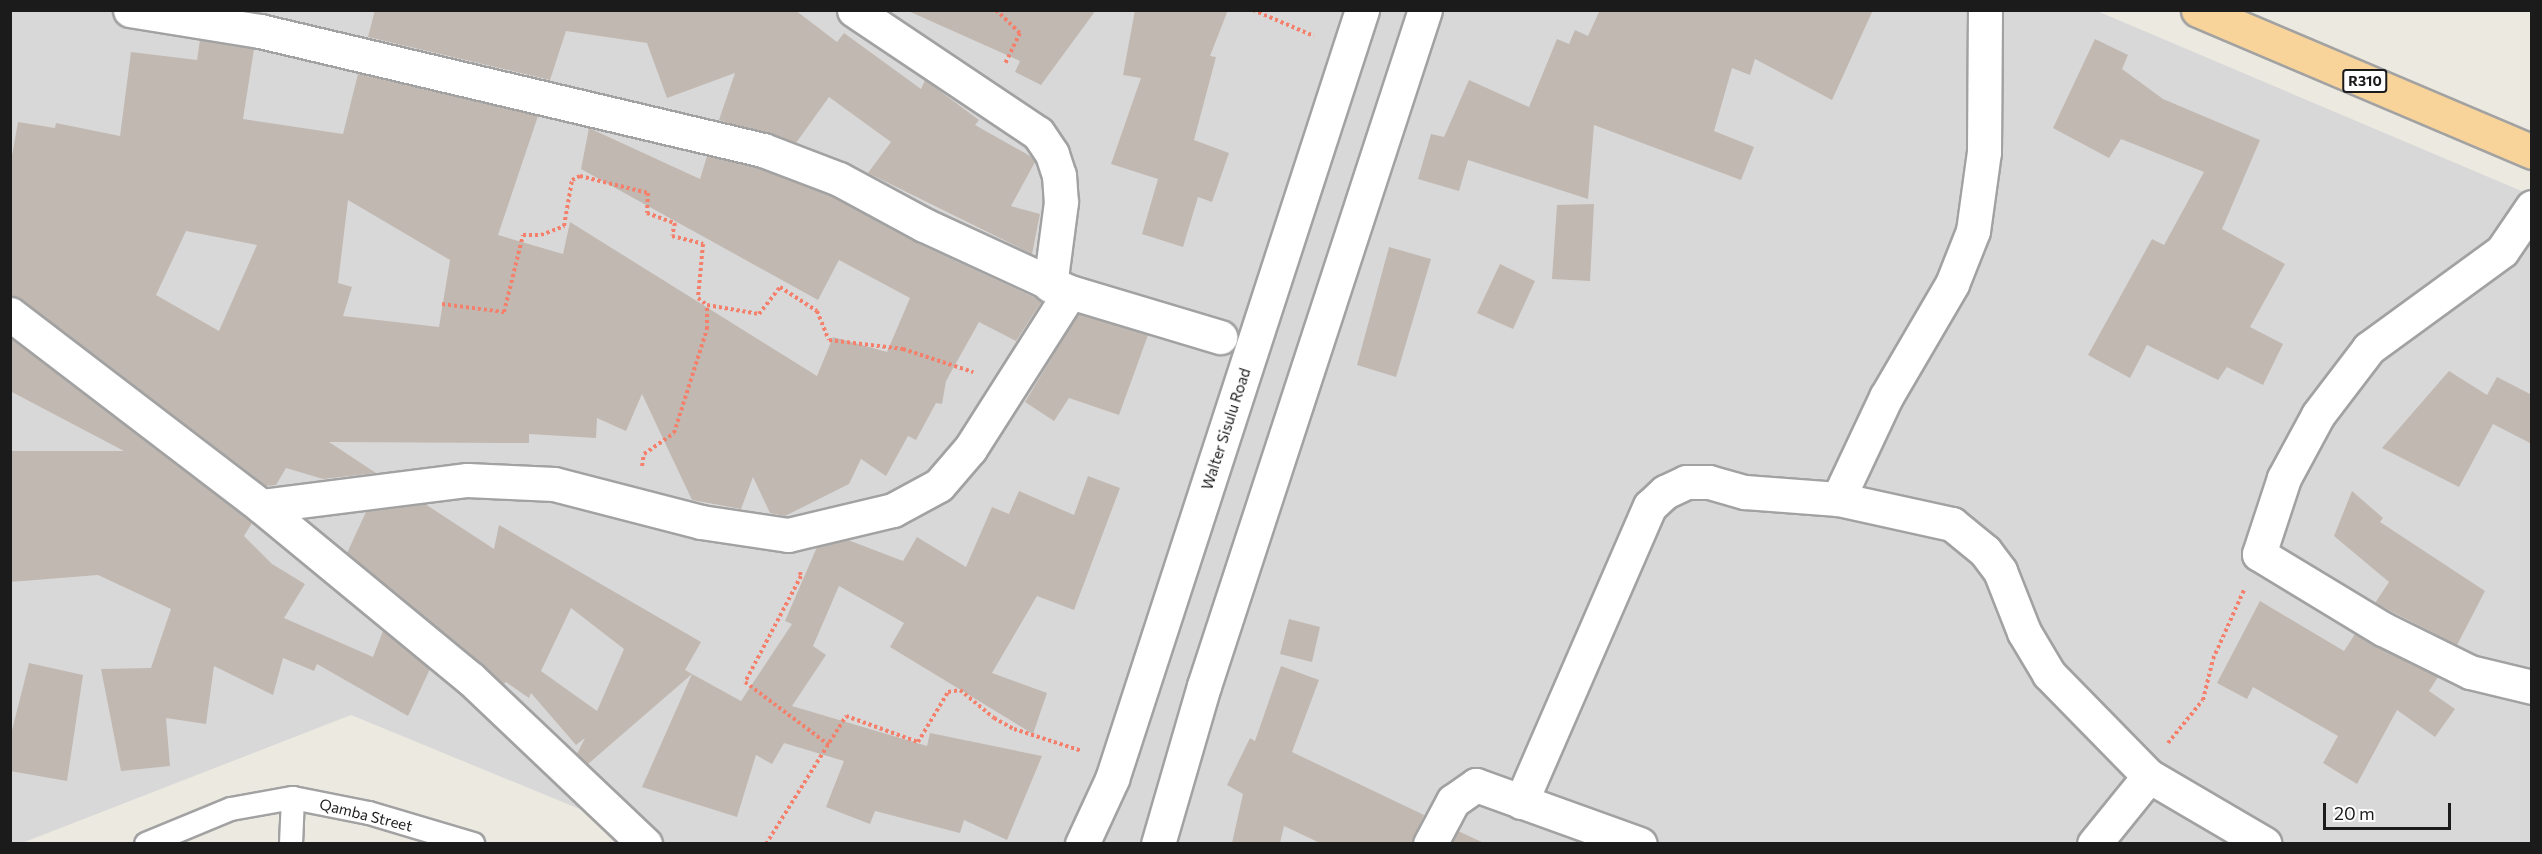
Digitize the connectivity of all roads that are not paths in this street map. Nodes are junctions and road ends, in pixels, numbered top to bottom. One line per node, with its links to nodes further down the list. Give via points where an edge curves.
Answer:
1 (130, 10): 9 (street, via 260,31 763,150 839,179 924,225)
2 (854, 10): 9 (street, via 1038,133 1052,154 1059,175)
3 (1362, 10): 22 (street, Walter Sisulu Road, via 1112,779)
4 (1425, 10): 23 (street, via 1204,686)
5 (1985, 10): 12 (street, via 1984,152 1973,231 1952,284 1886,397)
6 (2198, 10): 7 (main road, R310)
7 (2532, 152)
8 (2532, 207): 14 (street, via 2502,251 2369,348 2318,415 2284,478 2259,554 2383,629 2461,667)
9 (1060, 288): 11 (street); 13 (street, via 970,449 939,485 893,510 788,535 701,522 554,484 467,480)
10 (10, 314): 13 (street)
11 (1220, 337)
12 (1838, 499): 15 (street, via 1952,524 1985,550 2000,571 2024,632 2049,674); 17 (street, via 1745,492 1709,482 1686,482 1665,492 1650,506)
13 (261, 507): 21 (street, via 471,679)
14 (2532, 687)
15 (2149, 776): 26 (street); 27 (street)
16 (293, 798): 18 (lane, Qamba Street, via 231,809); 19 (lane); 20 (lane, Qamba Street, via 369,813)
17 (1521, 802): 24 (street, via 1476,785 1465,789 1453,801); 25 (street)
18 (146, 843)
19 (291, 843)
20 (472, 843)
21 (645, 843)
22 (1082, 843)
23 (1158, 843)
24 (1430, 843)
25 (1640, 843)
26 (2094, 843)
27 (2265, 843)

